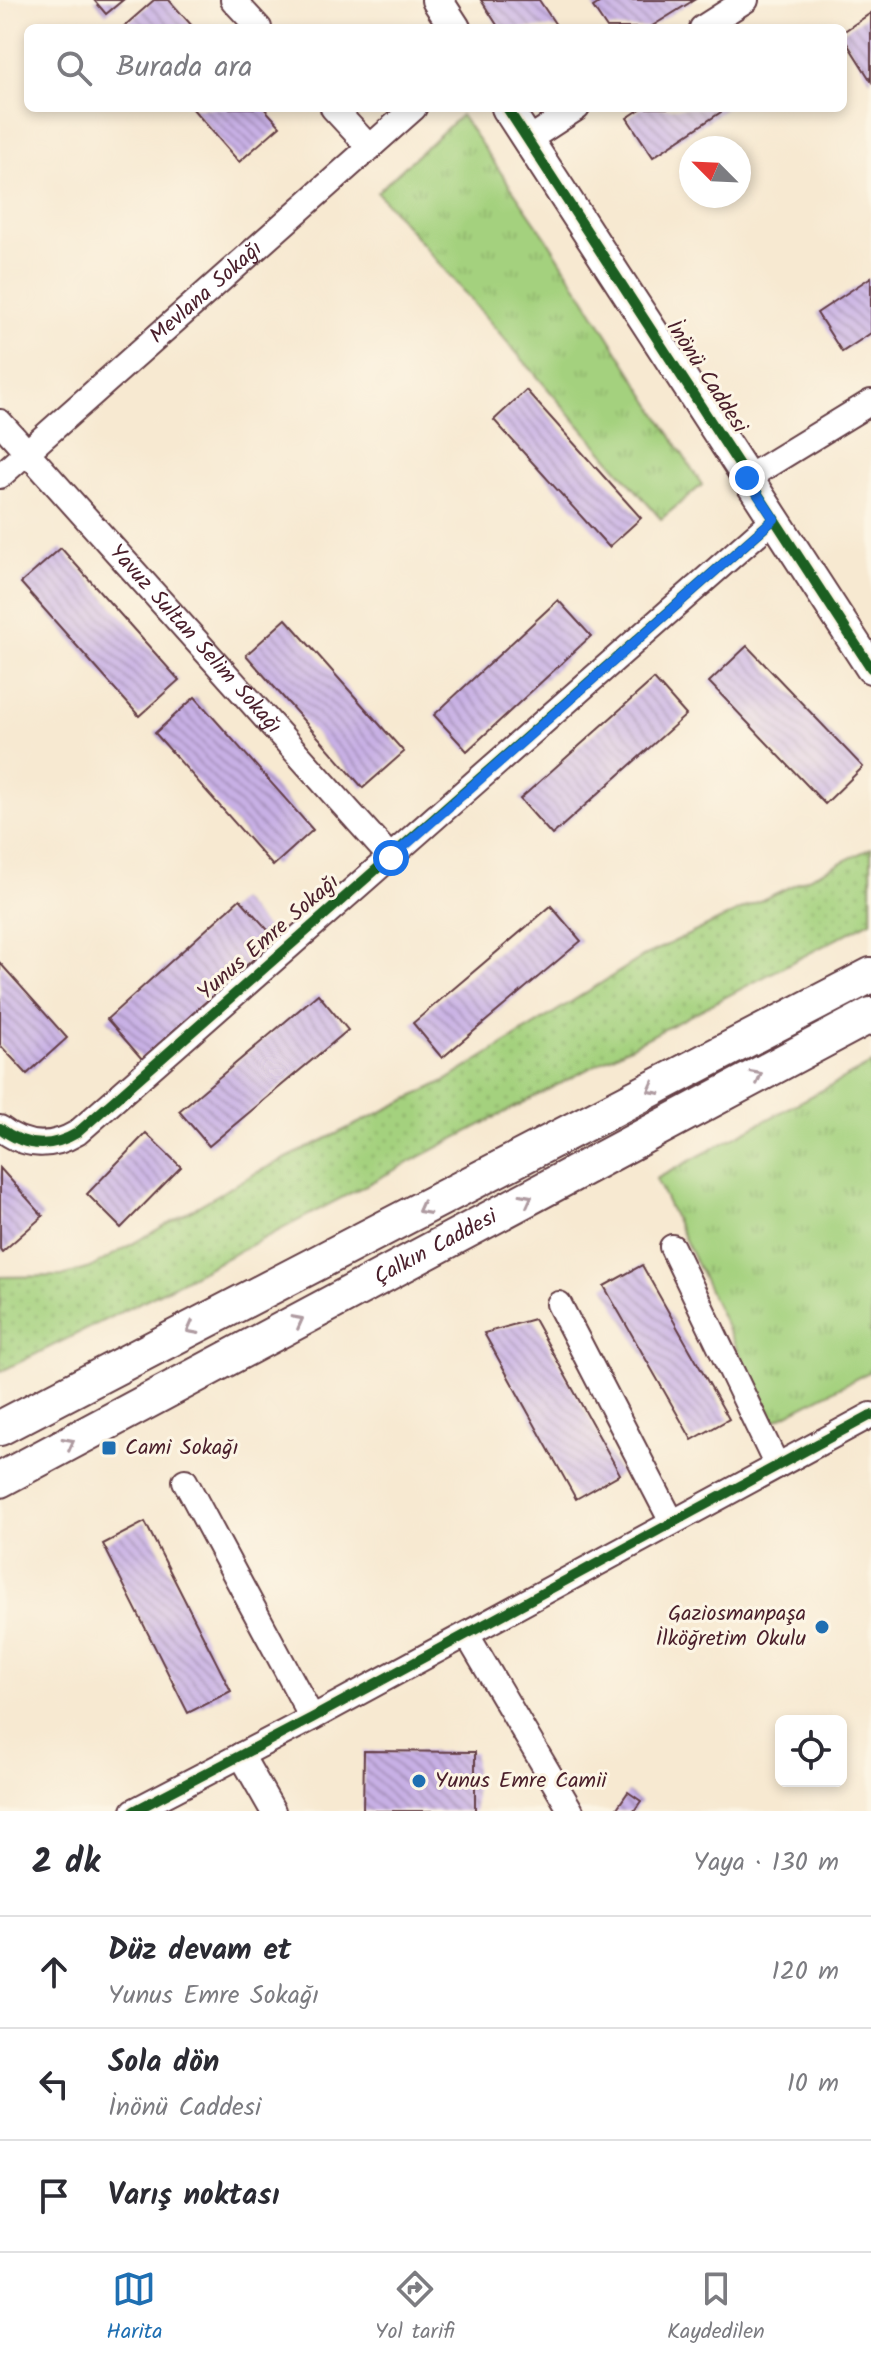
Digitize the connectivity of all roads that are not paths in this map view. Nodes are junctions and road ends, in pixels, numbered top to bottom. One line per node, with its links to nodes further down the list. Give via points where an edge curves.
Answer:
1 (233, 0): 4 (street)
2 (437, 0): 5 (street)
3 (746, 0): 6 (street)
4 (255, 24)
5 (452, 24)
6 (708, 24)
7 (337, 112): 12 (street)
8 (410, 112): 12 (street, Mevlana Sokağı)
9 (510, 112): 11 (street, İnönü Caddesi)
10 (571, 112): 11 (street)
11 (528, 140): 17 (street, İnönü Caddesi)
12 (370, 148): 15 (street, Mevlana Sokağı)
13 (871, 402): 17 (street)
14 (0, 422): 15 (street, Yavuz Sultan Selim Sokağı)
15 (27, 452): 16 (street, Mevlana Sokağı); 20 (street, Yavuz Sultan Selim Sokağı)
16 (0, 476)
17 (747, 478): 18 (street, İnönü Caddesi)
18 (774, 519): 19 (street, İnönü Caddesi); 20 (street, Yunus Emre Sokağı)
19 (871, 668)
20 (391, 858): 23 (street, Yunus Emre Sokağı, via 77,1133 55,1143 32,1144)
21 (871, 975): 27 (main road, Çalkın Caddesi, one-way to 27)
22 (871, 1015): 29 (main road, Çalkın Caddesi, one-way to 22)
23 (0, 1128)
24 (672, 1247): 28 (street)
25 (559, 1304): 31 (street)
26 (871, 1415): 28 (street)
27 (0, 1428)
28 (777, 1466): 31 (street)
29 (0, 1480)
30 (185, 1481): 33 (street)
31 (672, 1522): 32 (street)
32 (467, 1635): 33 (street); 37 (street)
33 (312, 1718): 34 (street)
34 (241, 1755): 35 (street); 36 (street)
35 (134, 1811)
36 (273, 1811)
37 (571, 1811)

